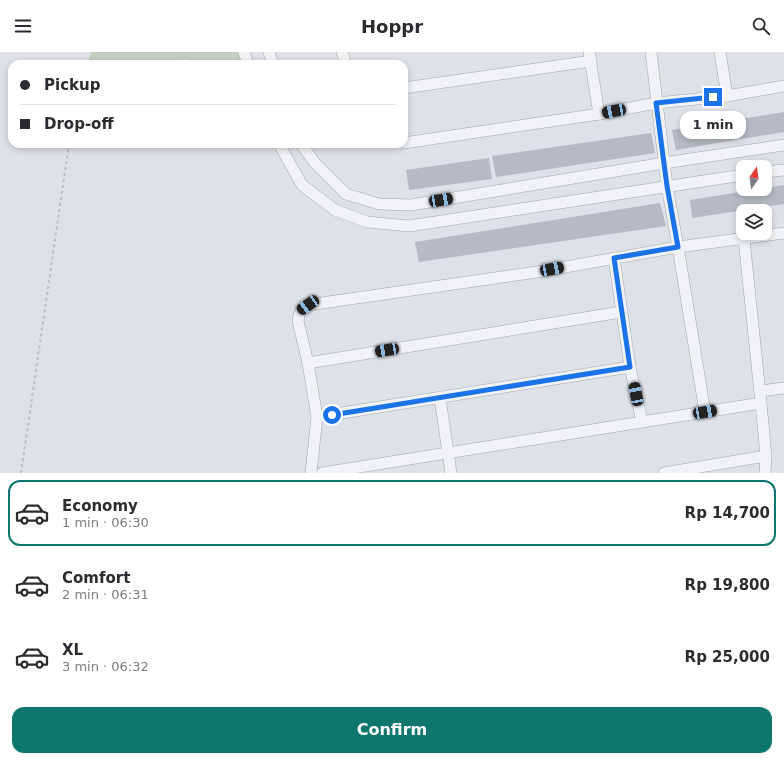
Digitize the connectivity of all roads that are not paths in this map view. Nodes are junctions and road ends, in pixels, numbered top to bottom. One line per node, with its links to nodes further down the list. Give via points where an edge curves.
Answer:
1 (651, 52): 7 (street)
2 (720, 52): 6 (street)
3 (590, 56): 5 (street); 8 (street)
4 (784, 86): 6 (street)
5 (408, 87)
6 (727, 96): 7 (street)
7 (656, 103): 8 (street); 13 (street)
8 (599, 114): 9 (street)
9 (408, 142)
10 (784, 145): 13 (street)
11 (281, 148): 17 (street, via 302,185 335,210 368,222 409,226)
12 (304, 148): 13 (street, via 346,194 379,204 411,205)
13 (664, 163): 17 (street)
14 (784, 170): 15 (street)
15 (772, 171)
16 (736, 176): 17 (street)
17 (667, 186): 22 (street)
18 (784, 233): 19 (street)
19 (772, 235)
20 (736, 240): 22 (street)
21 (744, 240): 28 (street)
22 (678, 247): 23 (street); 31 (street)
23 (614, 258): 24 (street); 25 (street, via 537,272 308,305 301,310 298,321)
24 (621, 312): 25 (street); 26 (street)
25 (308, 363): 32 (street)
26 (630, 367): 29 (street); 33 (street)
27 (784, 388): 28 (street)
28 (760, 391): 30 (street)
29 (440, 398): 32 (street); 34 (street)
30 (761, 403): 31 (street); 35 (street)
31 (705, 412): 33 (street)
32 (317, 417): 36 (street)
33 (642, 422): 34 (street)
34 (448, 453): 37 (street); 38 (street)
35 (766, 456): 39 (street); 40 (street)
36 (311, 473)
37 (322, 473)
38 (450, 473)
39 (664, 473)
40 (765, 473)

